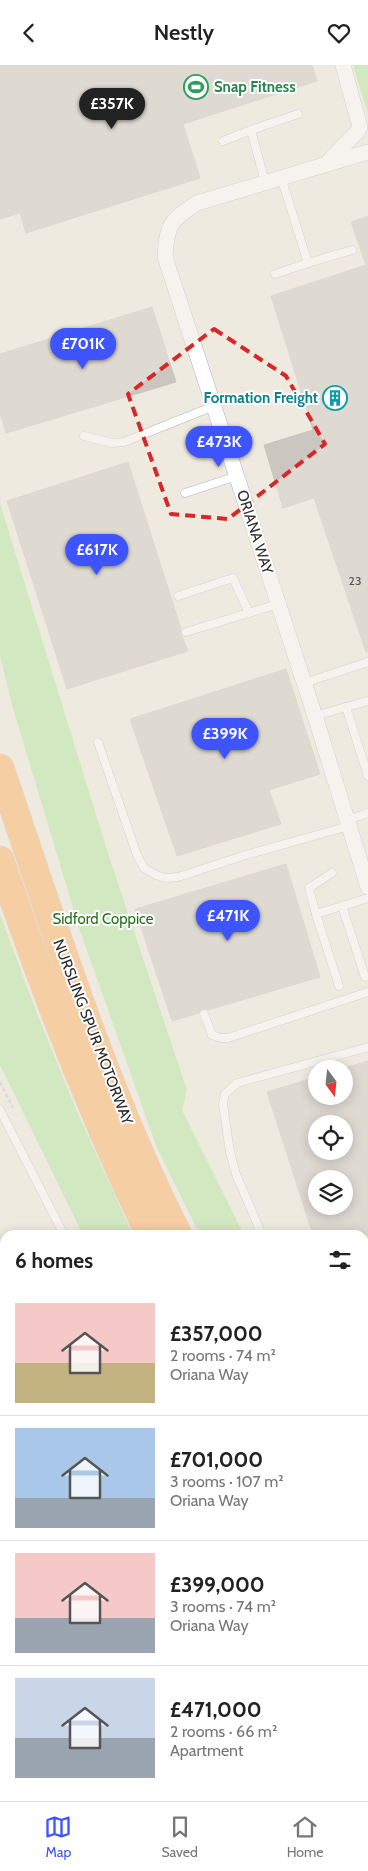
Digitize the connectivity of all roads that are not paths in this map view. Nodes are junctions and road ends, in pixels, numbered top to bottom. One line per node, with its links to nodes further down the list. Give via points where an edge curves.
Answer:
1 (342, 65): 3 (street)
2 (298, 114): 4 (lane)
3 (362, 126): 6 (street, via 358,141); 7 (street, ORIANA WAY)
4 (251, 131): 5 (lane); 9 (lane)
5 (223, 141)
6 (368, 151): 7 (street, ORIANA WAY)
7 (327, 163): 8 (street, ORIANA WAY)
8 (281, 177): 9 (street, ORIANA WAY); 11 (lane)
9 (264, 182): 13 (street, ORIANA WAY, via 197,203 176,217 167,234 165,257)
10 (352, 250): 11 (lane)
11 (308, 263): 12 (lane)
12 (275, 274)
13 (214, 406): 14 (lane, via 124,442 106,442); 15 (street, ORIANA WAY)
14 (84, 436)
15 (237, 476): 16 (lane); 18 (street, ORIANA WAY)
16 (185, 493)
17 (178, 596): 19 (lane, via 233,578)
18 (278, 604): 19 (lane); 22 (street, ORIANA WAY)
19 (248, 613): 20 (lane)
20 (186, 632)
21 (368, 663): 22 (lane)
22 (304, 683): 25 (street, ORIANA WAY)
23 (368, 701): 24 (lane)
24 (346, 707): 25 (lane); 29 (lane)
25 (315, 717): 32 (street, ORIANA WAY)
26 (98, 742): 32 (lane, via 137,855 144,868 166,878 178,877)
27 (0, 745): 30 (highway)
28 (0, 768): 30 (highway, NURSLING SPUR MOTORWAY)
29 (368, 776)
30 (11, 801): 47 (highway, NURSLING SPUR MOTORWAY, via 83,1013)
31 (368, 813): 32 (lane)
32 (348, 823): 35 (street, ORIANA WAY)
33 (0, 860): 46 (highway, NURSLING SPUR MOTORWAY, via 32,955 90,1104)
34 (332, 873): 38 (lane, via 309,887)
35 (368, 887)
36 (368, 898): 37 (lane)
37 (342, 907): 38 (lane); 39 (lane)
38 (316, 915): 40 (lane)
39 (365, 977)
40 (339, 985)
41 (368, 992): 42 (lane, via 221,1038 212,1035)
42 (204, 1014)
43 (368, 1047): 48 (lane, via 237,1083 225,1093 223,1104 230,1152)
44 (0, 1110): 45 (lane)
45 (61, 1230)
46 (148, 1230)
47 (176, 1230)
48 (260, 1230)

